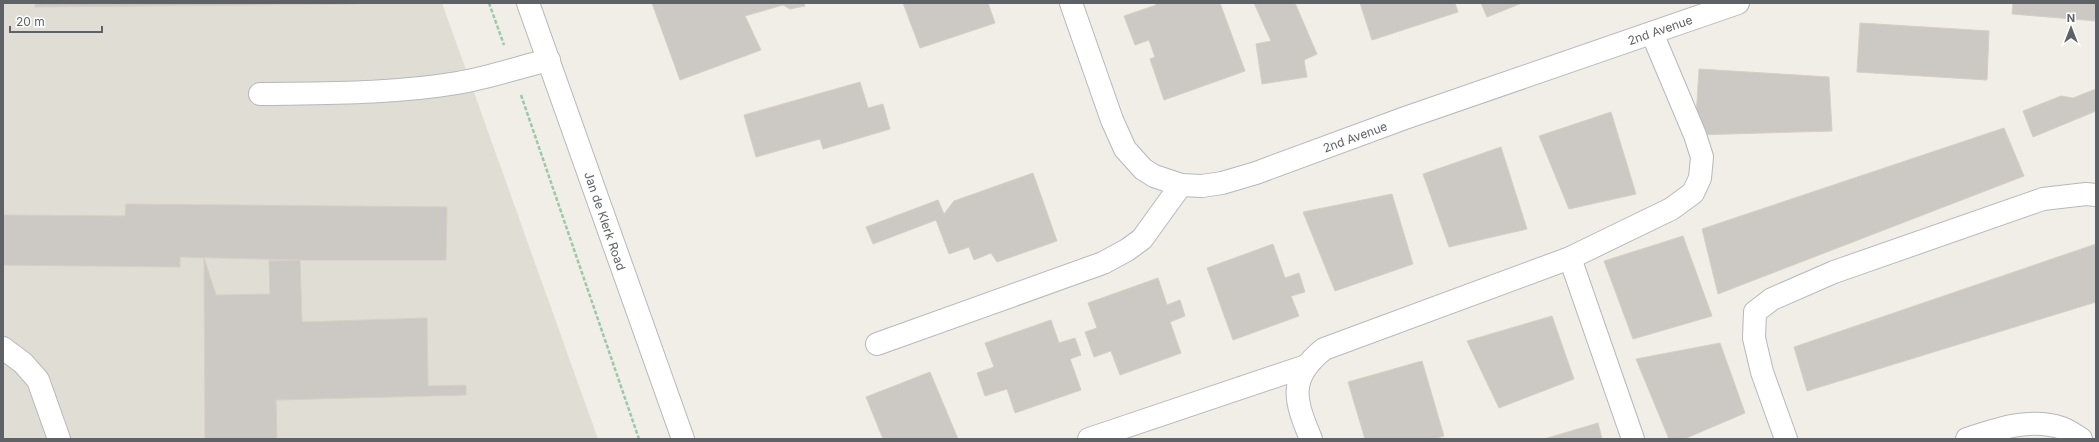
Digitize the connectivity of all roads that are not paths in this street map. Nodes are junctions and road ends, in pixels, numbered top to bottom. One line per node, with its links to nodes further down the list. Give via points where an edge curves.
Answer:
1 (528, 3): 5 (street, Jan de Klerk Road)
2 (1071, 3): 7 (street, 2nd Avenue, via 1112,120 1125,149 1143,169 1154,176)
3 (1738, 3): 4 (street, 2nd Avenue)
4 (1652, 33): 7 (street, 2nd Avenue, via 1405,118 1256,173 1222,183 1202,186); 9 (street, via 1695,135 1702,157 1700,178 1693,192 1671,209)
5 (549, 60): 6 (street, via 459,83 429,87 378,92); 14 (street, Jan de Klerk Road)
6 (260, 94)
7 (1181, 185): 10 (street, via 1142,239 1127,250 1102,263)
8 (2096, 195): 18 (street, via 2043,199 1834,272 1772,299 1755,312 1754,338 1762,372)
9 (1570, 258): 12 (street, via 1324,349); 17 (street)
10 (877, 344)
11 (3, 348): 13 (street, via 23,363 38,380)
12 (1306, 366): 15 (street); 16 (street, via 1297,395 1299,410)
13 (59, 439)
14 (683, 439)
15 (1090, 439)
16 (1311, 439)
17 (1634, 439)
18 (1786, 439)
19 (1967, 439): 20 (street, via 1991,431 2032,423 2062,428)
20 (2081, 439)

